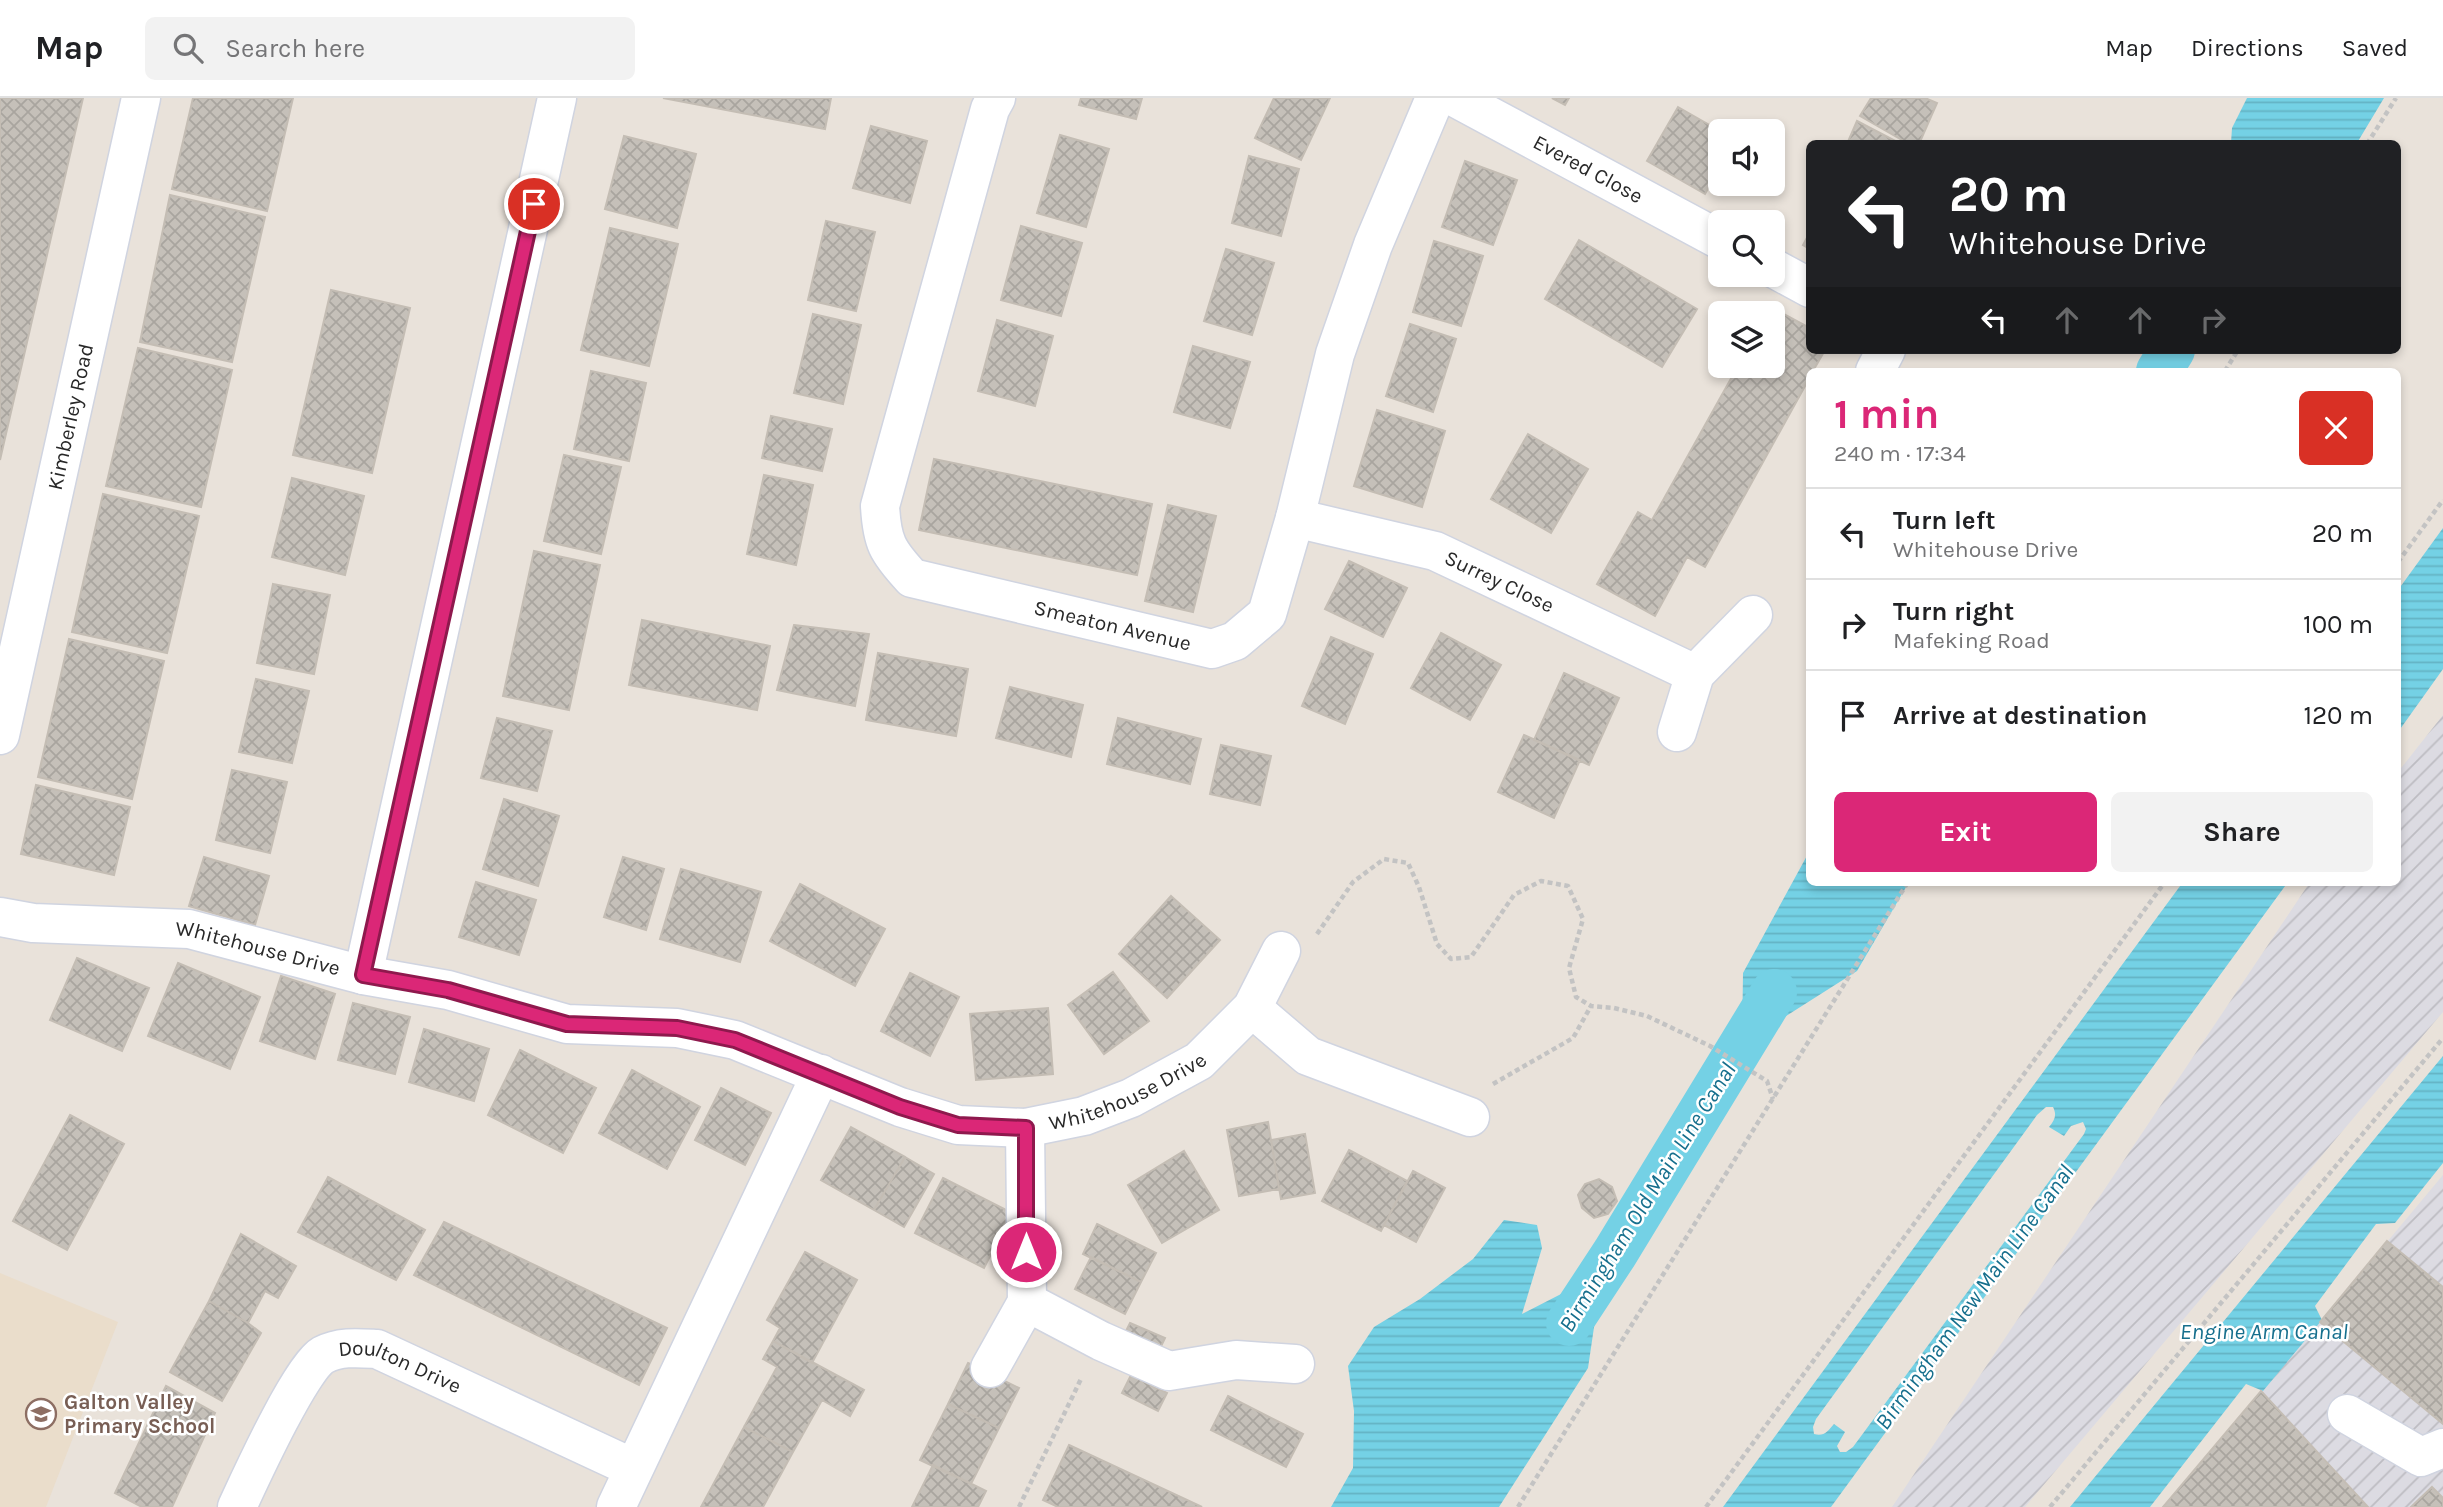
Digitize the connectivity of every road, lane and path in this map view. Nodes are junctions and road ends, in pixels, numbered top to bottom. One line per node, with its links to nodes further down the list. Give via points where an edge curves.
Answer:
1 (141, 98): 17 (street, Kimberley Road)
2 (557, 98): 22 (street)
3 (996, 98): 12 (street, Smeaton Avenue, via 880,506 881,533 892,556 912,578 1212,649 1235,641 1267,614)
4 (1435, 98): 12 (street, Smeaton Avenue, via 1373,245 1335,354)
5 (1456, 98): 8 (street, Evered Close)
6 (2396, 98): 7 (path)
7 (2370, 140)
8 (1708, 234)
9 (1785, 274): 10 (street)
10 (1806, 286)
11 (2443, 500): 13 (path)
12 (1295, 518): 15 (street, Surrey Close, via 1435,551)
13 (2401, 558)
14 (1753, 615): 15 (street)
15 (1695, 674): 16 (street)
16 (1677, 732)
17 (0, 735)
18 (1906, 886): 27 (path)
19 (2162, 886): 41 (path)
20 (0, 917): 22 (street, Whitehouse Drive, via 33,923 189,929)
21 (1281, 951): 23 (path, via 1315,937 1353,882 1384,859 1408,863 1437,944 1451,959 1471,957 1514,895 1541,881 1567,887 1583,919 1569,968 1576,997); 24 (street, Whitehouse Drive)
22 (363, 975): 26 (street, Whitehouse Drive, via 448,990 567,1024 689,1030 735,1040)
23 (1591, 1006): 27 (path, via 1647,1016 1710,1046 1767,1080); 28 (path, via 1573,1038 1482,1090)
24 (1252, 1008): 28 (street, via 1308,1056); 29 (street, Whitehouse Drive, via 1199,1061 1131,1098 1084,1116)
25 (2443, 1038): 42 (path)
26 (821, 1074): 29 (street, Whitehouse Drive, via 958,1125); 36 (street)
27 (1773, 1099): 37 (path)
28 (1470, 1117)
29 (1026, 1128): 30 (street)
30 (1027, 1302): 31 (street); 33 (street)
31 (1101, 1341): 32 (street, via 1169,1371 1236,1360); 40 (path)
32 (1294, 1364)
33 (989, 1368)
34 (2347, 1414): 35 (street, via 2421,1457)
35 (2443, 1448)
36 (633, 1468): 38 (street, Doulton Drive, via 377,1349 349,1348 322,1356 300,1382); 39 (street)
37 (1519, 1506)
38 (237, 1507)
39 (616, 1507)
40 (1019, 1507)
41 (1706, 1507)
42 (2050, 1507)

